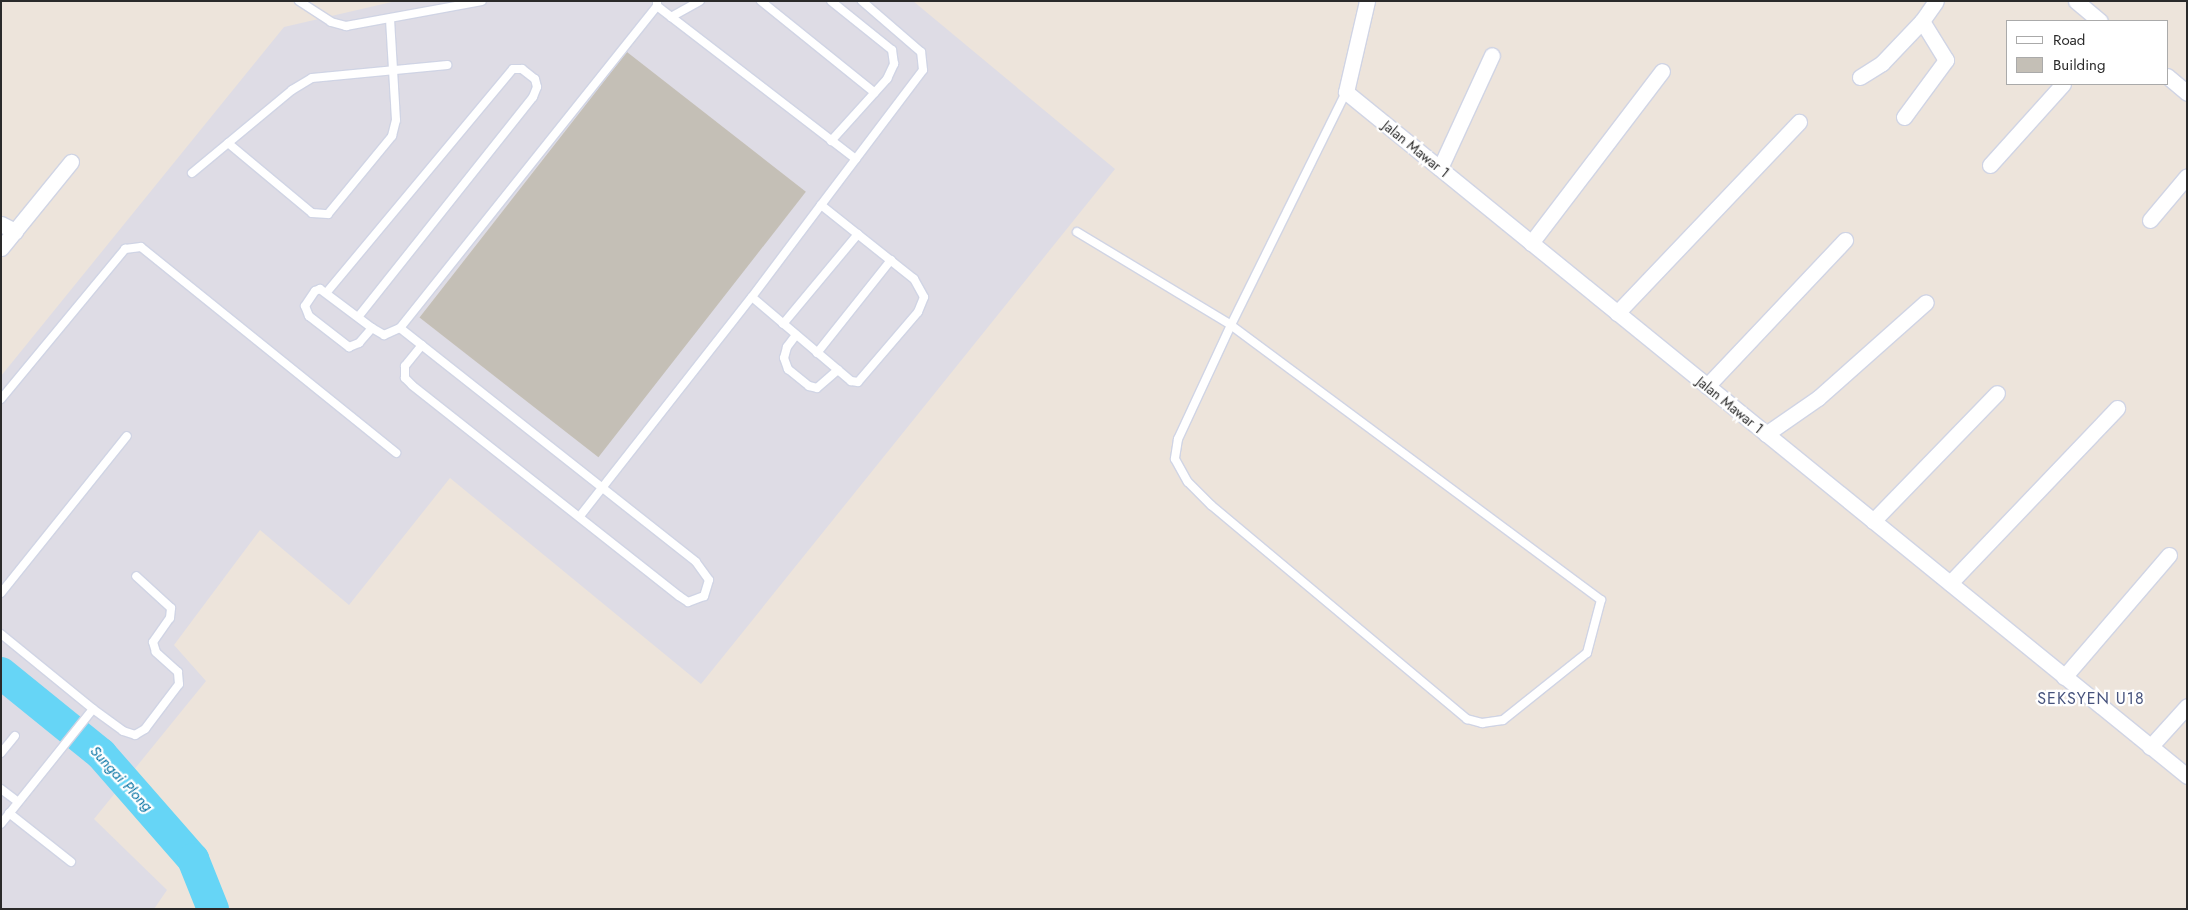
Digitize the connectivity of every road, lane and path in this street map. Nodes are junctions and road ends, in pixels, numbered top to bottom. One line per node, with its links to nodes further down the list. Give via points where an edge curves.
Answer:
1 (299, 1): 12 (lane, via 331,22 346,26)
2 (482, 1): 12 (lane)
3 (700, 1): 11 (lane)
4 (761, 1): 23 (lane)
5 (831, 1): 23 (lane, via 892,50 894,64 888,79)
6 (862, 1): 29 (lane, via 916,47 924,64 920,76)
7 (1367, 1): 22 (street)
8 (1936, 1): 14 (street)
9 (2076, 1): 13 (street)
10 (657, 4): 11 (lane); 52 (lane)
11 (671, 17): 27 (lane)
12 (390, 20): 17 (lane)
13 (2099, 20)
14 (1922, 21): 19 (street, via 1882,63); 25 (street, via 1946,60)
15 (1492, 55): 32 (street)
16 (447, 65): 17 (lane)
17 (392, 70): 28 (lane, via 312,78 292,90); 28 (lane, via 396,120 392,136 324,216 312,213)
18 (1662, 71): 41 (street)
19 (1860, 77)
20 (2168, 77): 24 (street)
21 (2061, 85): 31 (street)
22 (1346, 92): 32 (street, Jalan Mawar 1); 50 (lane)
23 (875, 93): 27 (lane)
24 (2187, 93)
25 (1904, 117)
26 (1799, 122): 47 (street)
27 (831, 141): 29 (lane)
28 (228, 143): 33 (lane)
29 (856, 159): 35 (lane)
30 (71, 162): 37 (street)
31 (1990, 166)
32 (1440, 168): 41 (street, Jalan Mawar 1)
33 (192, 173)
34 (2187, 176): 36 (street)
35 (821, 205): 39 (lane); 45 (lane)
36 (2150, 220)
37 (8, 228): 42 (street)
38 (1077, 232): 50 (lane)
39 (858, 234): 43 (lane); 49 (lane)
40 (1845, 240): 57 (street)
41 (1531, 243): 47 (street, Jalan Mawar 1)
42 (1, 248)
43 (891, 260): 55 (lane); 56 (lane, via 920,288 924,297 922,305 864,378 858,382 851,381)
44 (327, 292): 48 (lane); 48 (lane, via 513,69 522,68 535,79 537,87 533,97); 51 (lane, via 315,290 304,306 316,322 349,347 359,343)
45 (752, 297): 49 (lane); 64 (lane)
46 (1926, 302): 61 (street, via 1818,398)
47 (1617, 313): 57 (street, Jalan Mawar 1)
48 (358, 317): 51 (lane)
49 (783, 324): 53 (lane)
50 (1231, 325): 50 (lane, via 1601,600 1587,653 1503,720 1482,723 1467,719 1211,505 1188,482 1174,460 1187,417)
51 (372, 328): 52 (lane, via 384,335)
52 (400, 328): 54 (lane)
53 (796, 335): 55 (lane); 56 (lane, via 784,358 788,369 809,386 817,388)
54 (422, 345): 64 (lane); 65 (lane, via 405,366 405,378)
55 (817, 353): 56 (lane)
56 (838, 370)
57 (1707, 386): 61 (street, Jalan Mawar 1)
58 (1997, 393): 66 (street)
59 (1, 399): 63 (lane, via 125,249 141,248)
60 (2117, 408): 69 (street)
61 (1766, 434): 66 (street, Jalan Mawar 1)
62 (128, 436): 70 (lane)
63 (396, 454)
64 (600, 486): 65 (lane); 65 (lane, via 696,562 709,580 704,596 688,602)
65 (580, 516)
66 (1873, 521): 69 (street, Jalan Mawar 1)
67 (2169, 555): 72 (street)
68 (136, 576): 74 (lane, via 171,608 170,618 155,637 153,648 178,672 179,684 145,729 135,735 123,731)
69 (1950, 583): 72 (street, Jalan Mawar 1)
70 (1, 593)
71 (1, 634): 74 (lane)
72 (2064, 677): 76 (street, Jalan Mawar 1)
73 (2187, 706): 76 (street)
74 (93, 709): 80 (lane)
75 (15, 736): 77 (lane)
76 (2150, 746): 78 (street, Jalan Mawar 1)
77 (1, 753)
78 (2187, 776)
79 (1, 789): 80 (lane)
80 (18, 802): 81 (lane)
81 (9, 813): 82 (lane); 83 (lane)
82 (1, 824)
83 (71, 862)

